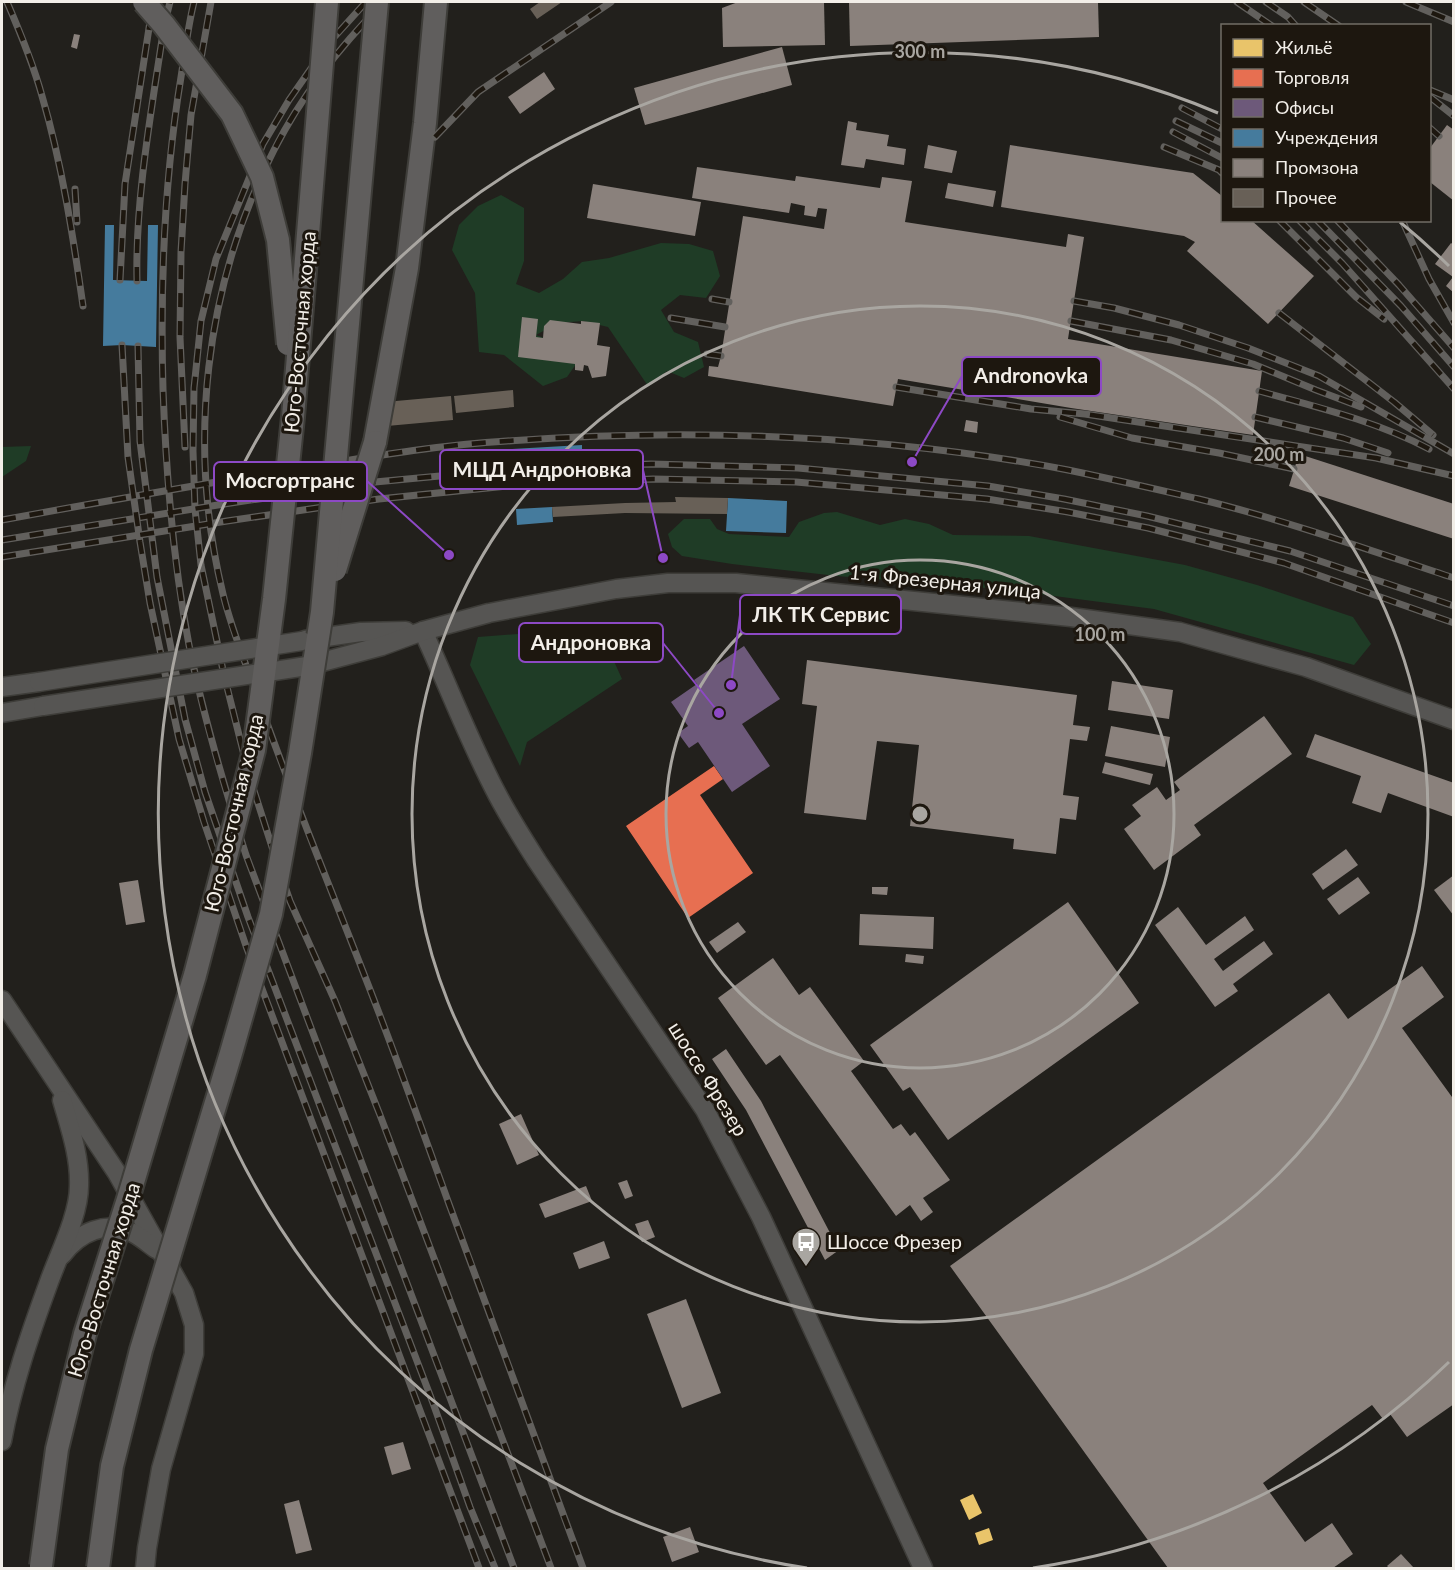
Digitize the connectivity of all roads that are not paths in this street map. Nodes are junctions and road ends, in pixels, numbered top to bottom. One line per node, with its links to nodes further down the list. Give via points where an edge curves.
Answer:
1 (144, 2): 5 (main road, bridge, via 232,114 262,177 278,240)
2 (327, 2): 5 (main road, Юго-Восточная хорда, bridge)
3 (377, 2): 6 (main road, bridge)
4 (436, 2): 6 (main road, bridge, via 407,268 375,442)
5 (293, 417): 16 (main road, Юго-Восточная хорда, bridge, via 254,750 195,975 85,1334 57,1449)
6 (322, 612): 17 (main road, bridge, via 271,914 141,1350 112,1466)
7 (423, 631): 8 (street, 1-я Фрезерная улица, bridge, via 361,632); 9 (street, 1-я Фрезерная улица, bridge, via 307,666); 10 (street, 1-я Фрезерная улица, via 489,613 615,590 668,583 736,583 1180,632 1306,667); 19 (street, шоссе Фрезер, via 472,744 513,822 705,1110 761,1218)
8 (2, 687)
9 (2, 713)
10 (1454, 720)
11 (2, 1000): 12 (street)
12 (56, 1082): 13 (street, via 117,1173); 14 (street, via 76,1146 79,1187 74,1217)
13 (160, 1252): 14 (street, via 135,1233 108,1227 79,1237); 18 (street, via 184,1293 194,1325 194,1354 161,1469)
14 (56, 1263): 15 (street, via 25,1348)
15 (2, 1441)
16 (41, 1567)
17 (98, 1569)
18 (146, 1569)
19 (923, 1569)

